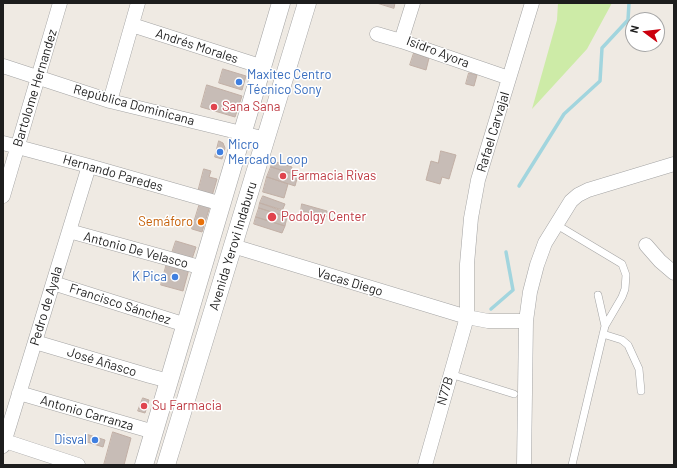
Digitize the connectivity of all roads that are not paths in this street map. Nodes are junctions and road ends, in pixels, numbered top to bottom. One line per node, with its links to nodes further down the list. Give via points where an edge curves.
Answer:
1 (60, 3): 12 (street, Bartolome Hernandez)
2 (138, 3): 7 (street)
3 (281, 3): 11 (street, Avenida Yerovi Indaburu)
4 (307, 3): 16 (street, Avenida Yerovi Indaburu)
5 (413, 3): 9 (street, Isidro Ayora)
6 (532, 3): 13 (street, Rafael Carvajal)
7 (132, 25): 11 (street, Andrés Morales); 14 (street)
8 (377, 34): 9 (street)
9 (401, 41): 13 (street, Isidro Ayora)
10 (3, 66): 12 (street, República Dominicana)
11 (263, 67): 15 (street, Avenida Yerovi Indaburu)
12 (39, 78): 14 (street, República Dominicana); 18 (street, Bartolome Hernandez)
13 (509, 78): 31 (street, Rafael Carvajal, via 478,180 471,218)
14 (110, 101): 15 (street, República Dominicana)
15 (243, 132): 16 (street, República Dominicana); 22 (street, Avenida Yerovi Indaburu)
16 (266, 139): 26 (street, Avenida Yerovi Indaburu)
17 (3, 143): 18 (street, Hernando Paredes)
18 (18, 146): 20 (street, Hernando Paredes); 21 (street, Bartolome Hernandez)
19 (674, 164): 23 (street, via 578,195 571,201)
20 (89, 166): 22 (street, Hernando Paredes); 24 (street, Pedro de Ayala)
21 (3, 196)
22 (222, 204): 27 (street, Avenida Yerovi Indaburu)
23 (557, 224): 32 (street, via 545,243 537,265); 34 (lane, via 622,264 626,276 625,289)
24 (69, 231): 27 (street, Antonio De Velasco); 29 (street, Pedro de Ayala)
25 (646, 245): 28 (street, via 660,262)
26 (233, 246): 31 (street, Vacas Diego); 46 (street, Avenida Yerovi Indaburu)
27 (203, 268): 33 (street, Avenida Yerovi Indaburu)
28 (674, 273)
29 (53, 283): 33 (street, Francisco Sánchez); 36 (street, Pedro de Ayala)
30 (598, 295): 34 (lane)
31 (466, 317): 32 (street, Vacas Diego, via 488,321); 37 (street, N77B)
32 (526, 321): 48 (street)
33 (186, 325): 38 (street, Avenida Yerovi Indaburu)
34 (605, 326): 35 (lane)
35 (603, 334): 39 (lane, via 622,340 628,345 639,369); 49 (lane)
36 (35, 342): 38 (street, José Añasco); 40 (street, Pedro de Ayala)
37 (450, 374): 41 (lane); 47 (street, N77B)
38 (169, 381): 42 (street, Avenida Yerovi Indaburu)
39 (641, 391)
40 (20, 393): 42 (street, Antonio Carranza); 43 (street, Pedro de Ayala)
41 (514, 394)
42 (154, 432): 45 (street, Avenida Yerovi Indaburu)
43 (4, 444): 44 (street)
44 (78, 465)
45 (144, 465)
46 (168, 465)
47 (425, 465)
48 (524, 465)
49 (572, 465)

